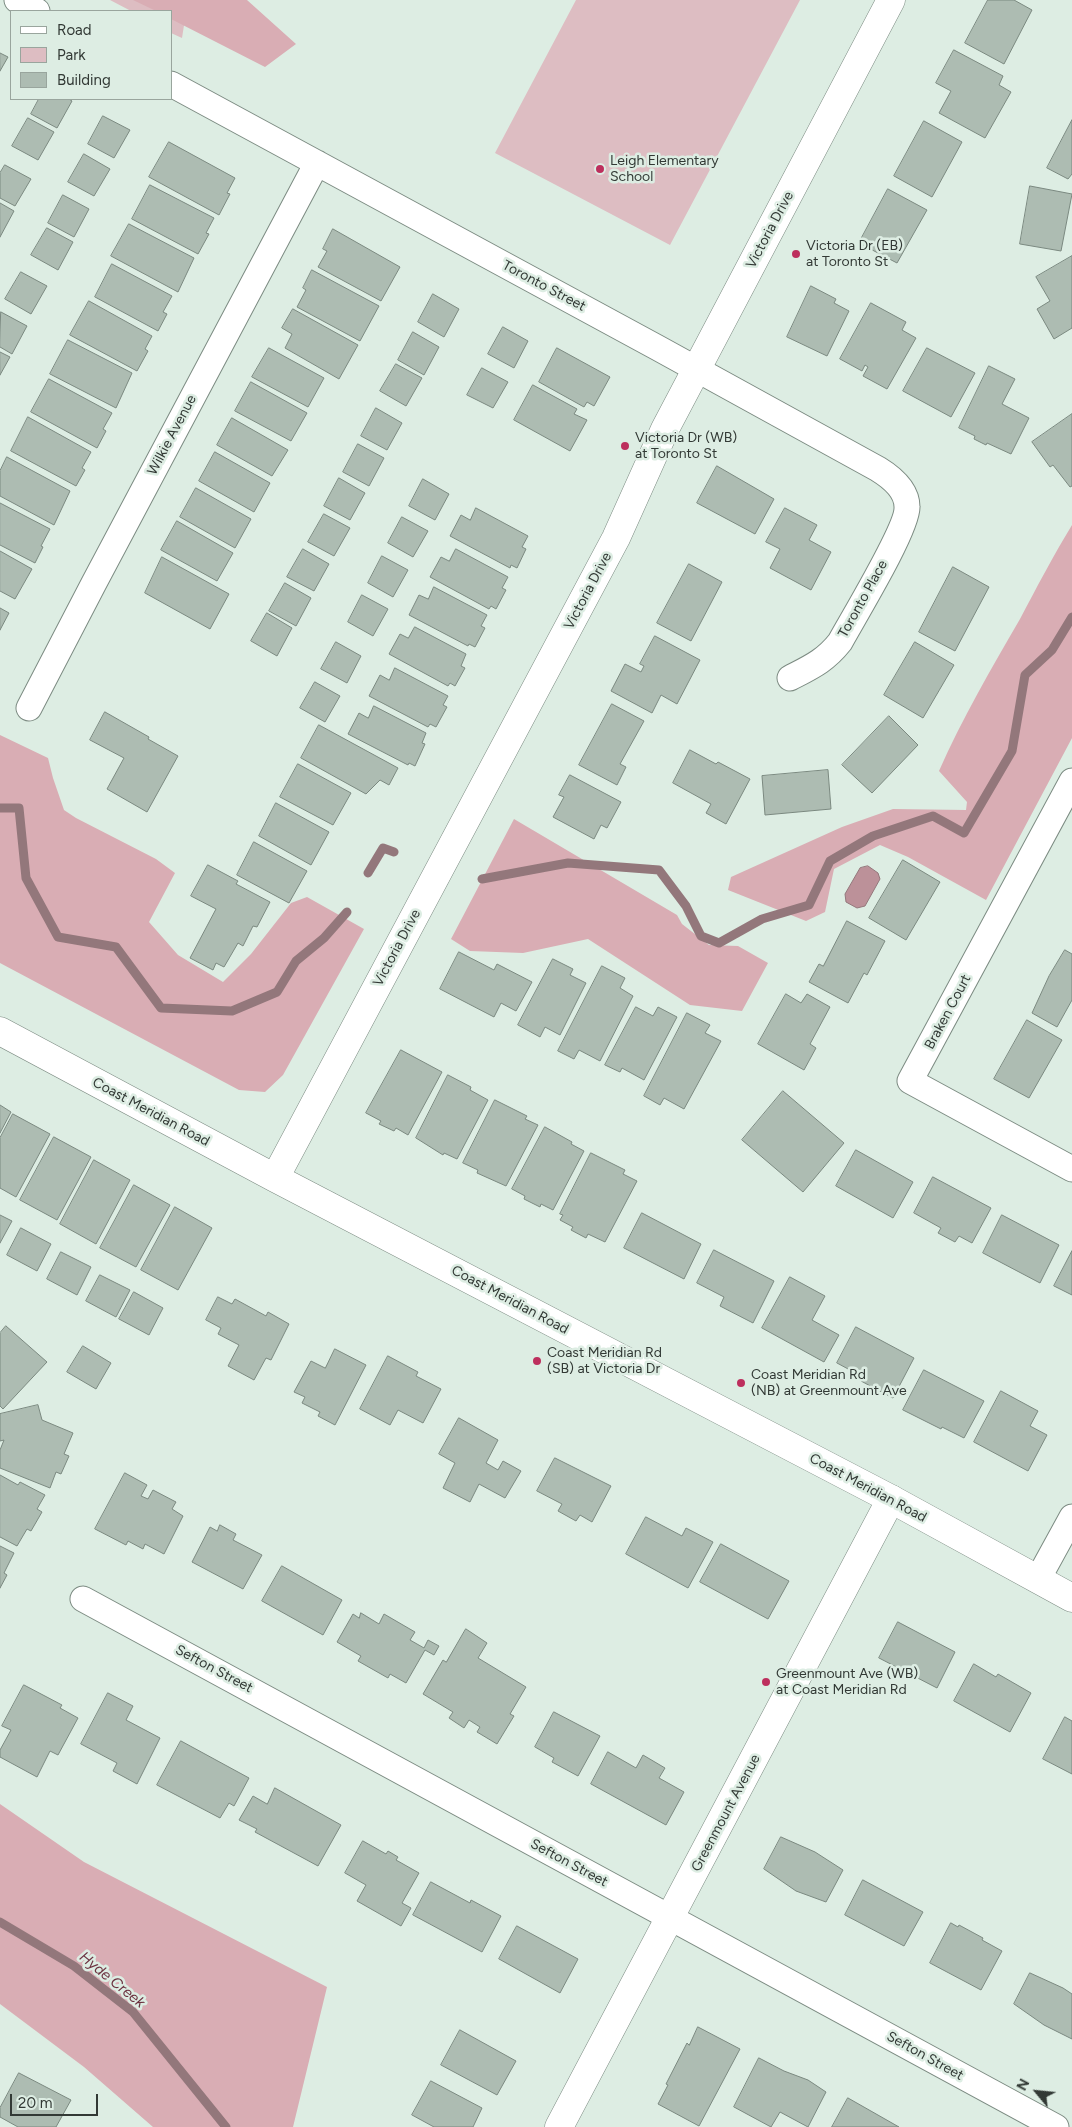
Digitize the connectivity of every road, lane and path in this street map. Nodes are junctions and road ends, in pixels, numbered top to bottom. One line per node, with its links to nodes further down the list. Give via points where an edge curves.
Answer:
1 (17, 0): 3 (street)
2 (891, 0): 6 (main road, Victoria Drive)
3 (35, 10)
4 (172, 85): 5 (street, Toronto Street)
5 (317, 163): 6 (street, Toronto Street); 9 (street, Wilkie Avenue)
6 (697, 369): 7 (street, Toronto Street, via 878,469 901,489); 13 (main road, Victoria Drive, via 616,538)
7 (906, 499): 8 (street, Toronto Place, via 907,514 895,541 840,642 818,664)
8 (790, 678)
9 (30, 708)
10 (1072, 781): 12 (street, Braken Court, via 910,1081)
11 (0, 1032): 13 (main road, Coast Meridian Road)
12 (1072, 1170)
13 (275, 1178): 14 (main road, Coast Meridian Road)
14 (891, 1499): 16 (main road, Coast Meridian Road); 19 (main road, Greenmount Avenue)
15 (1072, 1517): 16 (street)
16 (1038, 1579): 17 (main road, Coast Meridian Road)
17 (1072, 1598)
18 (83, 1599): 19 (street, Sefton Street)
19 (671, 1918): 20 (main road, Greenmount Avenue); 21 (street, Sefton Street)
20 (559, 2127)
21 (1056, 2127)

